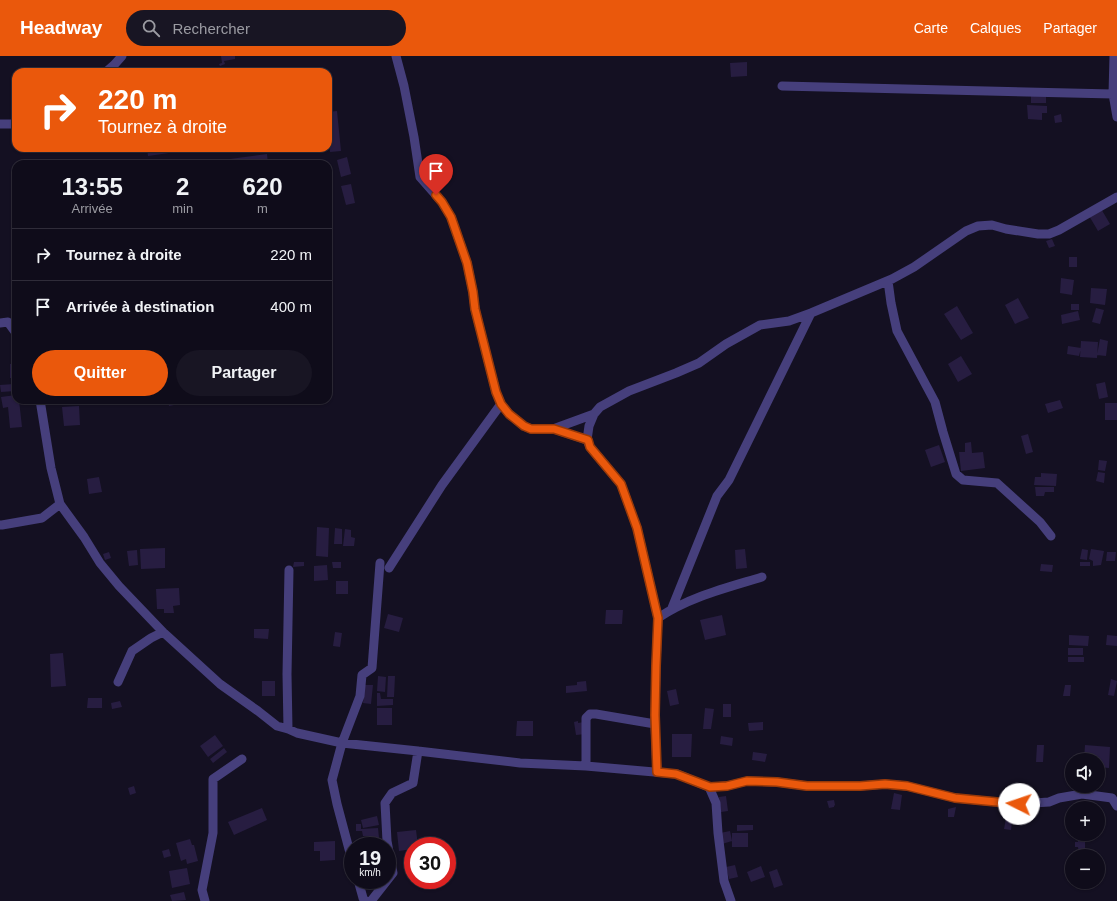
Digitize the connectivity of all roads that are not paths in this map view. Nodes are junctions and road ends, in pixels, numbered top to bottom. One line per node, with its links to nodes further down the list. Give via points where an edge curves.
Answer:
1 (122, 56): 4 (street)
2 (396, 56): 16 (street, via 414,136 420,177 442,202 451,217 467,263 475,309)
3 (1114, 56): 6 (street)
4 (111, 68)
5 (782, 86): 6 (street)
6 (1113, 94): 7 (street)
7 (1117, 117)
8 (12, 122): 9 (street)
9 (0, 124)
10 (1117, 197): 11 (street, via 1049,234 992,225 978,226)
11 (888, 281): 12 (street); 22 (street, via 898,331 934,402 956,474 963,480 997,483 1040,522)
12 (811, 313): 17 (street, via 789,321 760,326 726,344 699,363 630,391 600,407); 27 (street, via 729,480 717,496)
13 (0, 323): 14 (street, via 8,322)
14 (12, 327)
15 (41, 404): 20 (street)
16 (501, 404): 18 (street, via 524,426 531,429); 24 (street, via 442,485)
17 (594, 414): 18 (street); 19 (street, via 589,426)
18 (553, 429): 19 (street)
19 (588, 440): 28 (street, via 590,447 621,484 637,528)
20 (60, 504): 21 (street, via 42,518); 29 (street, via 119,586)
21 (0, 525)
22 (1051, 536)
23 (380, 563): 33 (street, via 372,668 362,676 360,696)
24 (390, 568)
25 (289, 570): 32 (street)
26 (762, 577): 27 (street, via 693,598)
27 (672, 608): 28 (street)
28 (658, 618): 31 (street)
29 (163, 632): 30 (street, via 132,651); 32 (street, via 220,684 277,726)
30 (118, 682)
31 (655, 724): 36 (street, via 590,714 586,718); 37 (street)
32 (288, 729): 33 (street, via 297,734)
33 (342, 743): 34 (street); 40 (street, via 332,780)
34 (418, 751): 36 (street, via 520,763); 44 (street, via 413,784 392,793 384,802 393,873)
35 (242, 759): 42 (street, via 213,779 213,833 202,890)
36 (586, 766): 37 (street)
37 (657, 772): 38 (street, via 676,774)
38 (710, 787): 39 (street, via 747,781 807,786 885,784 907,786 955,798 1019,804 1049,802 1082,794 1112,798); 45 (street, via 716,803 724,881)
39 (1117, 806)
40 (346, 837)
41 (361, 889): 43 (street)
42 (205, 901)
43 (366, 901)
44 (371, 901)
45 (731, 901)

